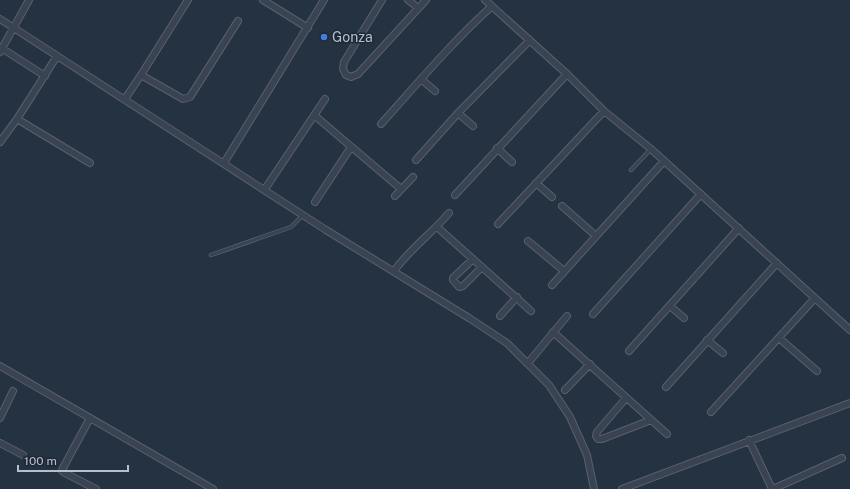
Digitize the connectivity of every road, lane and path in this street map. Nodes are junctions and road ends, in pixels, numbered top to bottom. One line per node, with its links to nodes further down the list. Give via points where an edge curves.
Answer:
1 (29, 0): 13 (street)
2 (188, 0): 19 (street)
3 (263, 0): 14 (street)
4 (324, 0): 14 (street)
5 (382, 0): 10 (street, via 344,62 343,69 346,75 351,77 358,74)
6 (408, 0): 10 (street)
7 (426, 0): 10 (street)
8 (485, 0): 9 (street)
9 (492, 6): 15 (street); 21 (street)
10 (418, 8)
11 (0, 19): 13 (street)
12 (238, 21): 19 (street, via 190,97 183,99)
13 (13, 27): 16 (street); 17 (street)
14 (308, 28): 39 (street)
15 (530, 40): 18 (street); 26 (street)
16 (1, 50): 20 (street)
17 (57, 56): 20 (street); 23 (street)
18 (567, 74): 25 (street); 33 (street)
19 (141, 75): 23 (street)
20 (44, 76): 28 (street)
21 (421, 79): 22 (street); 29 (street)
22 (435, 92)
23 (125, 99): 39 (street)
24 (325, 99): 27 (street)
25 (604, 111): 34 (street); 42 (street)
26 (458, 113): 30 (street); 35 (street)
27 (314, 114): 32 (street); 43 (street)
28 (16, 119): 31 (street); 37 (street)
29 (381, 124)
30 (473, 126)
31 (0, 142)
32 (351, 147): 44 (street); 49 (street)
33 (497, 148): 38 (street); 46 (street)
34 (651, 149): 36 (street); 40 (lane)
35 (416, 160)
36 (664, 161): 45 (street); 56 (street)
37 (90, 162)
38 (512, 162)
39 (224, 163): 43 (street)
40 (631, 170)
41 (413, 177): 44 (street)
42 (536, 183): 48 (street); 53 (street)
43 (265, 189): 52 (street)
44 (401, 189): 47 (street)
45 (702, 194): 55 (street); 69 (street)
46 (455, 195)
47 (396, 196)
48 (552, 197)
49 (315, 202)
50 (562, 206): 56 (street)
51 (449, 213): 54 (street)
52 (303, 215): 58 (lane, via 291,227); 62 (street)
53 (498, 224)
54 (437, 227): 59 (street); 62 (street, via 402,259)
55 (739, 228): 60 (street); 67 (street)
56 (596, 236): 63 (street)
57 (528, 241): 63 (street)
58 (211, 256)
59 (473, 259): 61 (street); 61 (street, via 453,278 455,284 463,286)
60 (777, 262): 66 (street); 76 (street)
61 (482, 267): 65 (street)
62 (394, 271): 79 (street, via 507,343)
63 (564, 272): 64 (street)
64 (552, 285)
65 (517, 297): 68 (street); 70 (street)
66 (815, 298): 73 (street); 75 (street)
67 (670, 306): 72 (street); 77 (street)
68 (531, 311)
69 (593, 314)
70 (500, 316)
71 (566, 316): 74 (street)
72 (684, 318)
73 (850, 330)
74 (553, 332): 79 (street); 80 (street)
75 (779, 338): 82 (street); 88 (street)
76 (707, 340): 78 (street); 83 (street)
77 (629, 351)
78 (723, 353)
79 (528, 363): 99 (street, via 549,385 570,417 586,455)
80 (590, 364): 84 (street); 86 (street)
81 (0, 366): 90 (street)
82 (817, 371)
83 (666, 387)
84 (565, 390)
85 (13, 391): 89 (street)
86 (626, 398): 91 (street); 91 (street, via 597,432 598,439 602,440)
87 (850, 403): 93 (street)
88 (711, 412)
89 (0, 418)
90 (90, 418): 97 (street, via 62,471); 98 (street)
91 (651, 420): 92 (street)
92 (667, 434)
93 (749, 440): 100 (street); 101 (street)
94 (0, 444): 95 (street)
95 (23, 455)
96 (842, 458): 101 (street)
97 (96, 489)
98 (213, 489)
99 (594, 489)
100 (622, 489)
101 (772, 489)

